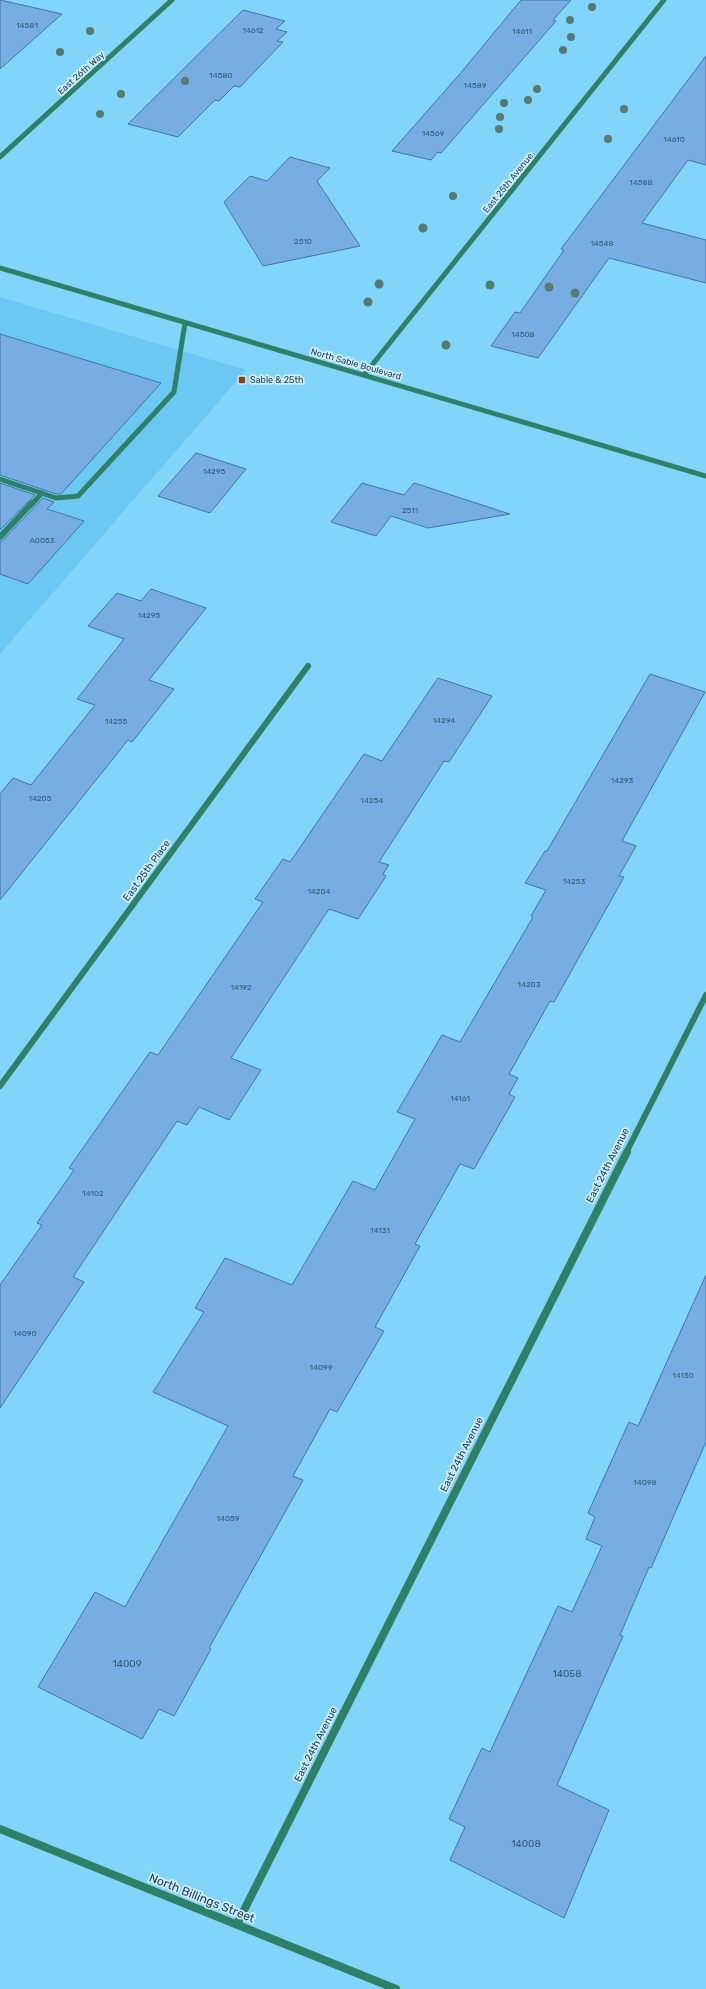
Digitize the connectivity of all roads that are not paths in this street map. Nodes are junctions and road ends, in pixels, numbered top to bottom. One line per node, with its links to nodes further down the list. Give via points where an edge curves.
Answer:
1 (172, 0): 3 (street, East 26th Way)
2 (664, 0): 6 (street, East 25th Avenue)
3 (0, 157)
4 (0, 268): 5 (street, North Sable Boulevard)
5 (185, 323): 6 (street, North Sable Boulevard); 9 (street, via 174,392 78,496 56,498)
6 (364, 375): 7 (street, North Sable Boulevard)
7 (706, 476)
8 (0, 479): 9 (street)
9 (42, 493): 10 (street)
10 (0, 537)
11 (308, 666): 13 (street, East 25th Place)
12 (706, 994): 15 (street, East 24th Avenue)
13 (0, 1086)
14 (0, 1829): 15 (street, North Billings Street)
15 (236, 1924): 16 (street, North Billings Street)
16 (396, 1989)

